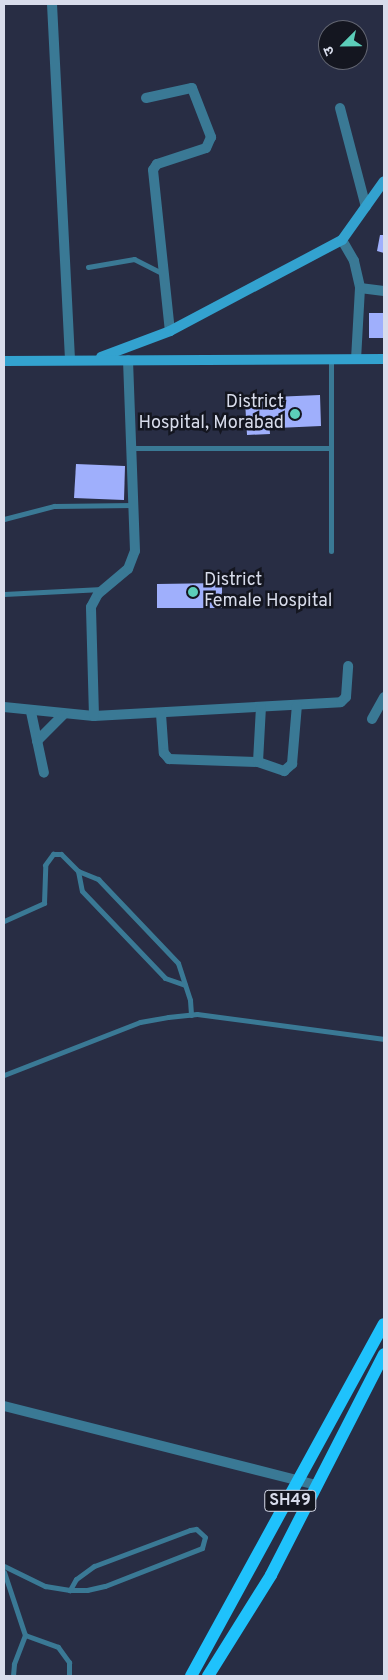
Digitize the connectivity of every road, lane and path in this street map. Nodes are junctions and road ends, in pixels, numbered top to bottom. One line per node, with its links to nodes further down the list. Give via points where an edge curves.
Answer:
1 (52, 4): 12 (street)
2 (146, 98): 8 (street, via 192,88 211,137 206,148 157,164 153,170)
3 (340, 108): 5 (street)
4 (384, 182): 5 (street)
5 (366, 207): 6 (street)
6 (342, 240): 9 (street, via 354,261); 11 (street)
7 (88, 267): 8 (lane, via 134,259)
8 (162, 273): 11 (street)
9 (360, 288): 10 (street); 14 (street)
10 (384, 291)
11 (170, 331): 16 (street)
12 (70, 359): 16 (street); 18 (street)
13 (331, 359): 14 (street); 17 (street); 20 (lane)
14 (356, 359): 15 (street)
15 (384, 359)
16 (95, 360): 17 (street)
17 (128, 360): 19 (street)
18 (4, 361)
19 (131, 448): 20 (lane); 21 (street)
20 (331, 448): 23 (lane)
21 (133, 505): 22 (lane, via 54,506); 24 (street, via 133,561)
22 (4, 519)
23 (331, 551)
24 (104, 588): 25 (lane); 34 (street, via 91,607)
25 (4, 594)
26 (348, 666): 28 (street, via 344,700)
27 (384, 697): 35 (street)
28 (296, 706): 30 (street); 37 (street, via 289,768 276,771)
29 (4, 707): 31 (street)
30 (261, 707): 32 (street); 37 (street)
31 (31, 712): 33 (street); 36 (street)
32 (161, 714): 34 (street); 37 (street, via 164,753 169,759)
33 (64, 716): 34 (street); 36 (street)
34 (94, 716)
35 (372, 719)
36 (37, 742): 38 (street)
37 (258, 762)
38 (44, 772)
39 (78, 871): 40 (lane, via 62,854 53,854 45,865 44,903); 41 (lane, via 98,879 178,963); 41 (lane, via 82,891 165,978)
40 (4, 921)
41 (185, 985): 42 (lane)
42 (191, 1015): 43 (lane); 44 (lane, via 140,1022)
43 (384, 1039)
44 (4, 1075)
45 (384, 1324): 48 (main road, SH49)
46 (384, 1354): 49 (main road, SH49)
47 (4, 1406): 48 (street)
48 (301, 1481): 49 (street); 56 (main road, SH49)
49 (317, 1485): 57 (main road, SH49, via 271,1575)
50 (4, 1566): 52 (lane, via 45,1586)
51 (4, 1572): 53 (lane)
52 (70, 1590): 52 (lane, via 76,1580 94,1566 190,1530 196,1529 205,1537 202,1548 114,1583 87,1590)
53 (25, 1634): 54 (lane); 55 (lane, via 58,1647 69,1662)
54 (13, 1676)
55 (69, 1676)
56 (191, 1676)
57 (208, 1676)

